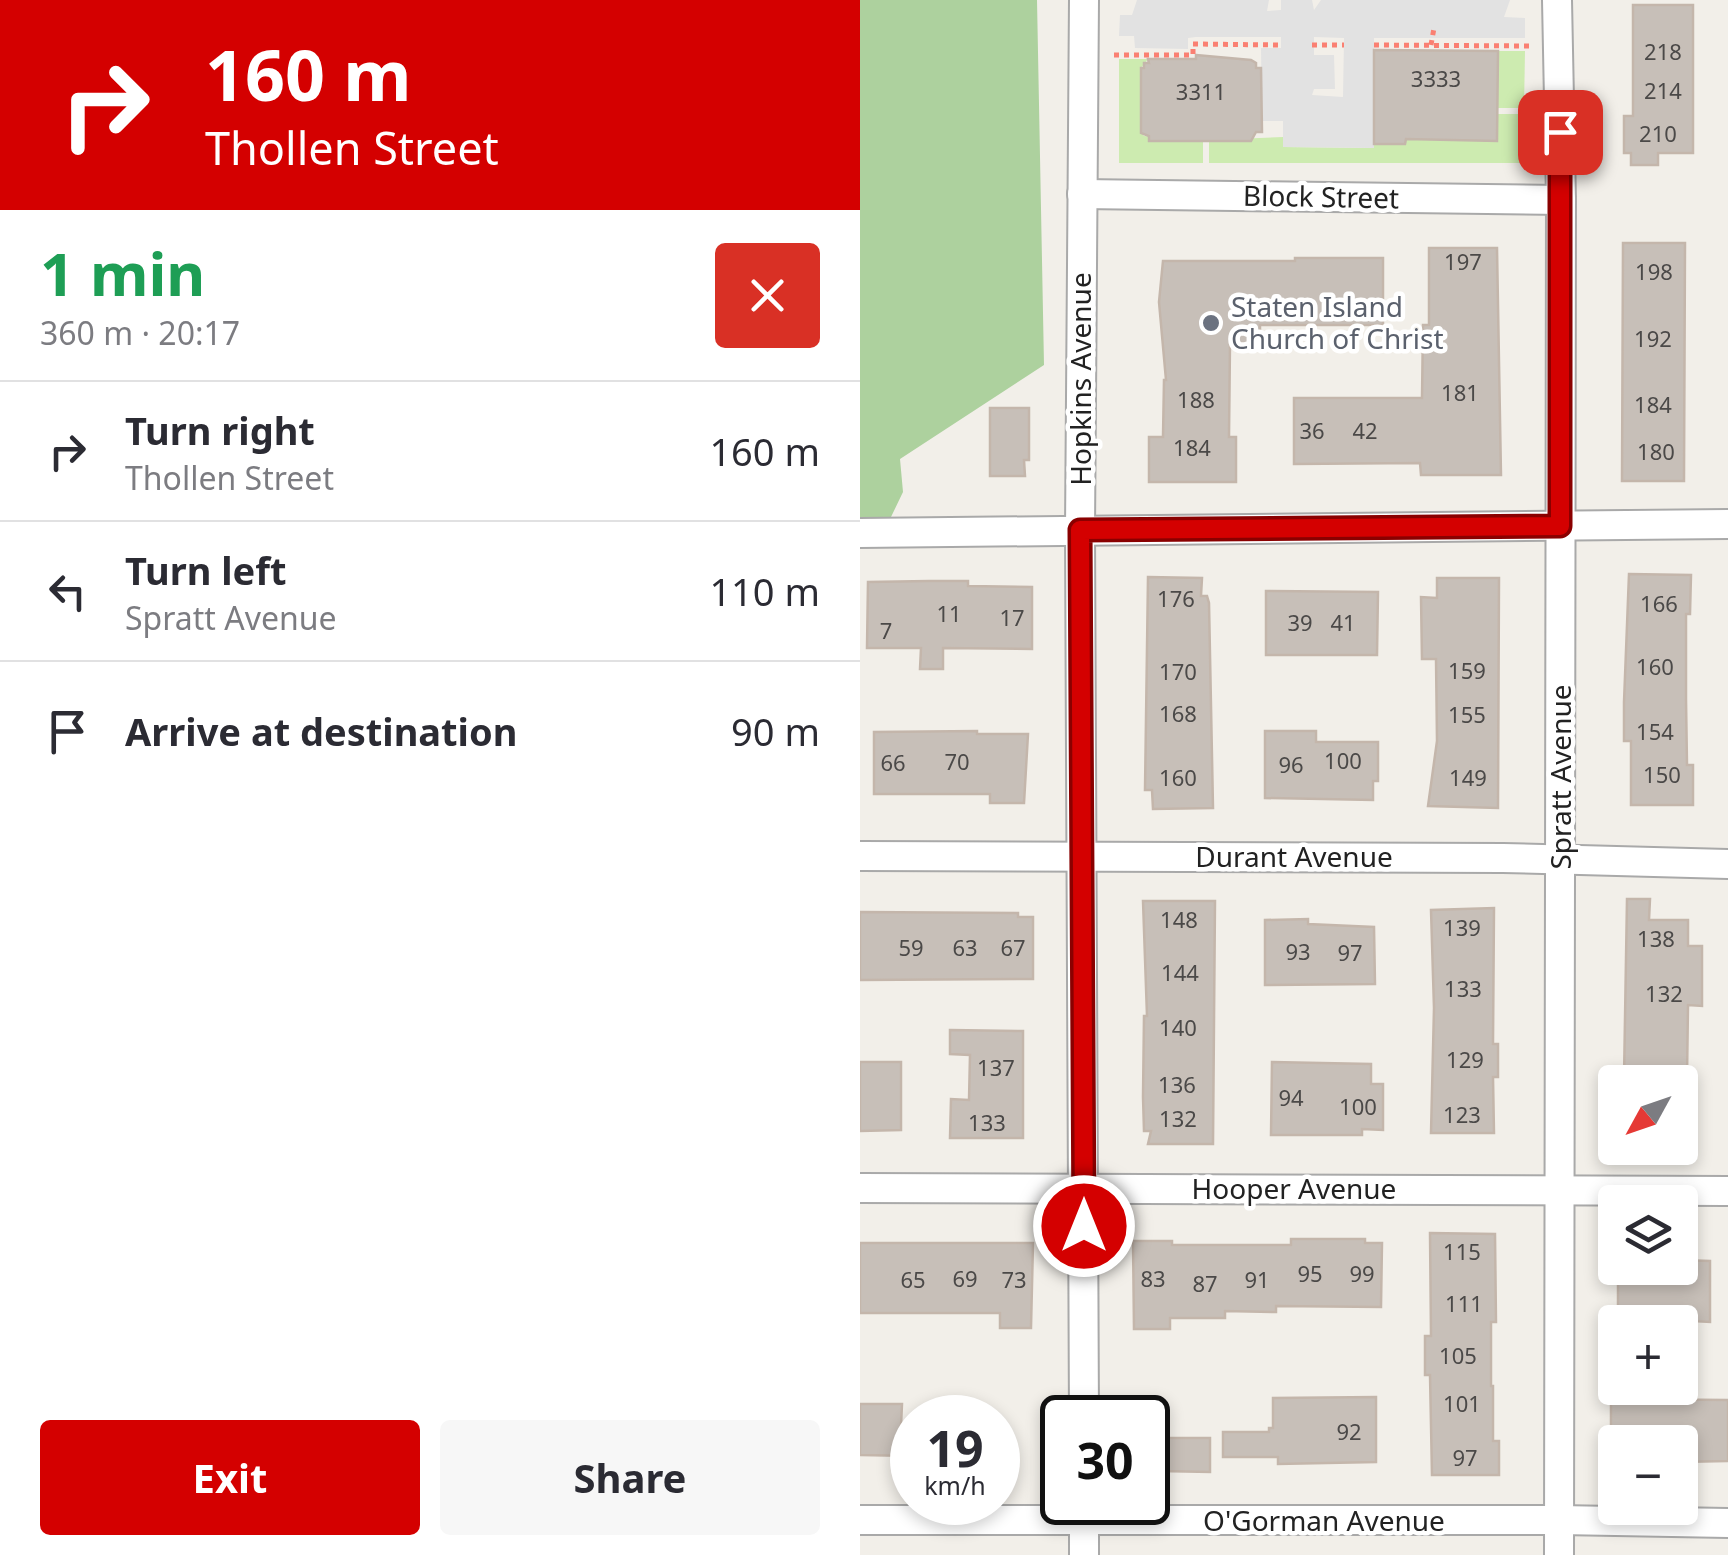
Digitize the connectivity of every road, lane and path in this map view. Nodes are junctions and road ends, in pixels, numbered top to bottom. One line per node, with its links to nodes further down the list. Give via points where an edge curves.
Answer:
1 (1084, 0): 11 (street, Hopkins Avenue)
2 (1557, 0): 12 (street, Spratt Avenue)
3 (1434, 28): 8 (path)
4 (1280, 44): 10 (path, via 1193,44 1193,55)
5 (1312, 45): 6 (path)
6 (1344, 45)
7 (1374, 45): 8 (path)
8 (1430, 46): 9 (path)
9 (1529, 46)
10 (1114, 55)
11 (1082, 194): 12 (street, Block Street); 15 (street, Hopkins Avenue)
12 (1561, 200): 14 (street, Spratt Avenue)
13 (1728, 524): 14 (street)
14 (1560, 526): 15 (street); 19 (street, Spratt Avenue)
15 (1080, 530): 16 (street); 18 (street, Hopkins Avenue)
16 (860, 534)
17 (860, 856): 18 (street, Durant Avenue)
18 (1083, 857): 19 (street, Durant Avenue); 22 (street, Hopkins Avenue)
19 (1561, 860): 20 (street, Durant Avenue); 23 (street, Spratt Avenue)
20 (1728, 864)
21 (860, 1188): 22 (street, Hooper Avenue)
22 (1084, 1188): 23 (street, Hooper Avenue); 25 (street, Hopkins Avenue)
23 (1561, 1189): 24 (street, Hooper Avenue); 29 (street, Spratt Avenue)
24 (1728, 1191)
25 (1084, 1395)
26 (1170, 1513): 29 (street, O'Gorman Avenue)
27 (1040, 1514): 28 (street, O'Gorman Avenue)
28 (860, 1520)
29 (1560, 1520): 30 (street, O'Gorman Avenue); 33 (street, Spratt Avenue)
30 (1728, 1523)
31 (1084, 1525): 32 (street)
32 (1084, 1555)
33 (1559, 1555)

